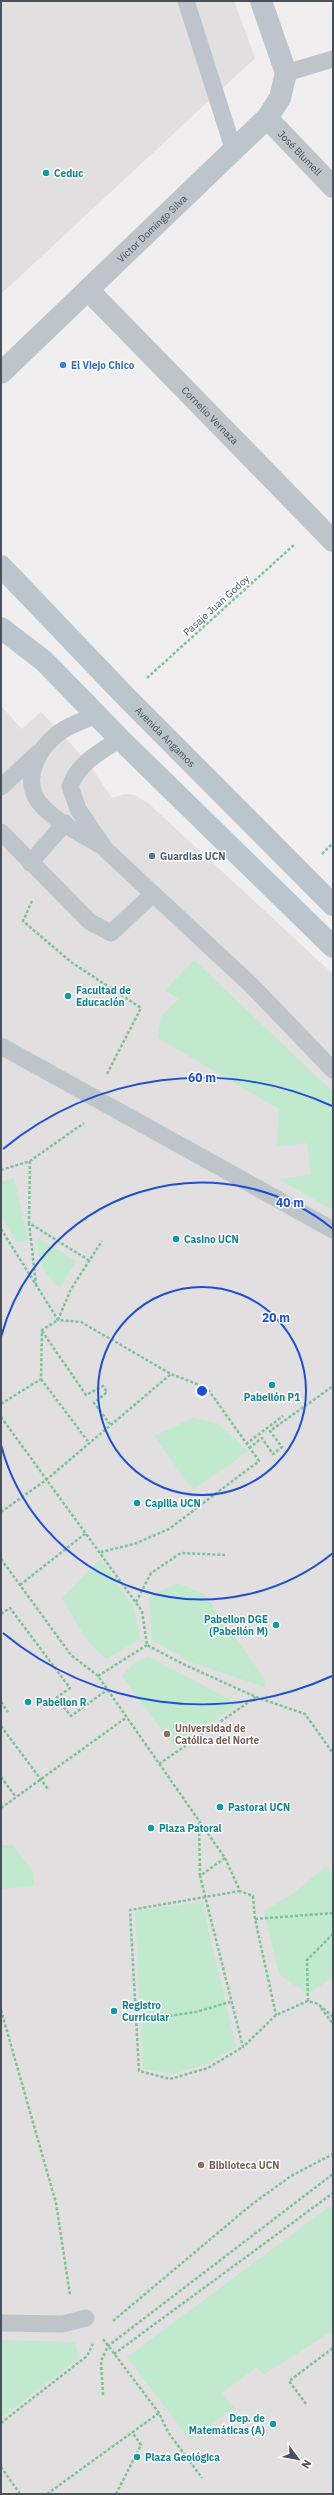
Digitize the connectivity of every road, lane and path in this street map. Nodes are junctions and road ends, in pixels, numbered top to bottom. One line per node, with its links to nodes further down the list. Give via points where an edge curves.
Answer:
1 (186, 1): 6 (lane)
2 (261, 1): 4 (street)
3 (333, 59): 4 (lane)
4 (286, 73): 5 (street, Víctor Domingo Silva, via 280,98)
5 (267, 118): 6 (street, Víctor Domingo Silva); 7 (street, José Blumell)
6 (234, 151): 8 (street, Víctor Domingo Silva)
7 (333, 187)
8 (88, 290): 9 (street, Víctor Domingo Silva); 10 (street, Cornelio Vernaza)
9 (1, 373)
10 (317, 524): 11 (street, Cornelio Vernaza); 14 (path, Pasaje Juan Godoy)
11 (333, 541)
12 (1, 566): 14 (main road, Avenida Angamos)
13 (1, 628): 15 (main road, via 44,661)
14 (126, 697): 25 (main road, Avenida Angamos)
15 (96, 714): 16 (main road); 17 (lane, via 60,732)
16 (120, 739): 21 (lane, via 87,761 75,774 70,786 78,809); 26 (main road)
17 (44, 748): 18 (lane); 19 (lane, via 33,768 30,780 32,791 38,802)
18 (1, 787)
19 (65, 823): 21 (lane); 22 (lane)
20 (1, 832): 22 (lane)
21 (105, 849): 23 (lane)
22 (30, 863): 23 (lane, via 90,922 111,933)
23 (152, 894): 28 (lane, via 251,985)
24 (34, 897): 29 (path, via 23,921 71,962 141,1008)
25 (333, 905)
26 (333, 947)
27 (1, 1046): 30 (lane)
28 (333, 1070)
29 (104, 1080)
30 (82, 1089): 31 (path, via 81,1113 84,1123); 35 (lane)
31 (30, 1160): 32 (path); 33 (path)
32 (1, 1170)
33 (29, 1223): 37 (path); 38 (path)
34 (1, 1230): 38 (path)
35 (333, 1230)
36 (102, 1241): 37 (path)
37 (90, 1261): 39 (path, via 71,1289)
38 (36, 1284): 39 (path)
39 (58, 1320): 40 (path); 41 (path, via 80,1322)
40 (42, 1330): 42 (path); 47 (path, via 86,1395 103,1386 107,1392 94,1403)
41 (171, 1374): 47 (path); 49 (path, via 207,1388)
42 (41, 1379): 44 (path); 48 (path)
43 (333, 1386): 50 (path, via 270,1431 282,1447 273,1454 262,1438)
44 (1, 1404)
45 (283, 1416): 49 (path)
46 (1, 1417): 51 (path)
47 (110, 1424): 48 (path)
48 (90, 1444): 51 (path)
49 (246, 1444): 50 (path)
50 (249, 1448): 54 (path, via 259,1461 169,1529 134,1544)
51 (46, 1480): 52 (path); 53 (path)
52 (1, 1512)
53 (86, 1533): 54 (path); 57 (path)
54 (101, 1552): 58 (path)
55 (225, 1555): 58 (path, via 181,1553 151,1573)
56 (1, 1559): 57 (path)
57 (20, 1585): 61 (path, via 71,1655)
58 (136, 1602): 60 (path, via 142,1611)
59 (1, 1614): 62 (path, via 10,1608 70,1688 56,1698 71,1716)
60 (147, 1645): 61 (path); 63 (path)
61 (98, 1676): 62 (path)
62 (107, 1690): 66 (path)
63 (256, 1697): 68 (path, via 305,1714); 69 (path)
64 (1, 1702): 65 (path)
65 (8, 1712)
66 (127, 1717): 69 (path); 72 (path)
67 (1, 1726): 71 (path)
68 (333, 1753)
69 (159, 1764): 74 (path)
70 (1, 1777): 72 (path)
71 (48, 1789)
72 (16, 1797): 73 (path)
73 (1, 1808)
74 (199, 1821): 75 (path); 76 (path)
75 (225, 1858): 76 (path); 77 (path)
76 (200, 1876): 78 (path)
77 (240, 1891): 78 (path); 80 (path, via 253,1896)
78 (206, 1897): 83 (path); 88 (path, via 130,1910)
79 (333, 1913): 80 (path)
80 (255, 1919): 86 (path)
81 (333, 1934): 82 (path, via 307,1960)
82 (308, 2001): 84 (path); 86 (path)
83 (230, 2002): 88 (path, via 196,2012); 90 (path)
84 (318, 2004): 87 (path); 89 (path)
85 (1, 2010): 94 (path, via 56,2203 70,2296)
86 (276, 2015): 90 (path)
87 (333, 2017)
88 (135, 2021): 90 (path, via 139,2072 170,2079 208,2068)
89 (333, 2024)
90 (243, 2047)
91 (333, 2154): 96 (path, via 290,2176 251,2205)
92 (333, 2174): 97 (path)
93 (333, 2193): 99 (path)
94 (86, 2318): 95 (lane, via 63,2324); 96 (path)
95 (1, 2323)
96 (99, 2334): 97 (path); 103 (path, via 87,2356)
97 (108, 2346): 99 (path); 100 (path, via 101,2361)
98 (333, 2348): 101 (path, via 289,2380)
99 (114, 2354): 102 (path)
100 (103, 2395)
101 (306, 2404)
102 (159, 2413): 104 (path); 106 (path, via 168,2432)
103 (1, 2423)
104 (132, 2432): 108 (path); 109 (path, via 141,2445)
105 (1, 2468): 107 (path)
106 (202, 2478)
107 (20, 2494)
108 (47, 2494)
109 (116, 2494)

